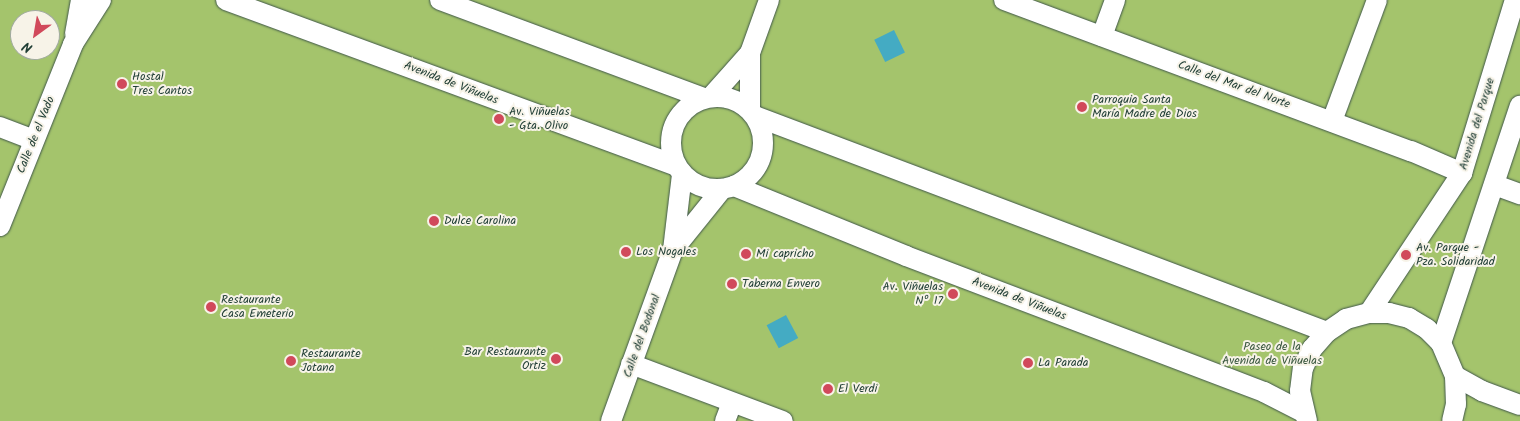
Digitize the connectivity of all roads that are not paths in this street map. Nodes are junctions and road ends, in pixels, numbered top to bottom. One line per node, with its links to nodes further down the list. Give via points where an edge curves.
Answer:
1 (81, 0): 11 (street)
2 (101, 0): 11 (street)
3 (226, 0): 19 (street, Avenida de Viñuelas)
4 (440, 0): 13 (street)
5 (769, 0): 12 (street)
6 (1004, 0): 10 (street, Calle del Mar del Norte)
7 (1115, 0): 10 (street)
8 (1377, 0): 16 (street)
9 (1515, 0): 20 (street, Avenida del Parque)
10 (1102, 36): 16 (street, Calle del Mar del Norte)
11 (73, 44): 18 (street, Calle de el Vado)
12 (750, 53): 13 (street); 15 (street)
13 (707, 97): 15 (street, via 732,99); 19 (street, via 679,116 672,131 671,154)
14 (1520, 106): 21 (street)
15 (753, 113): 22 (street, via 762,131 764,145 759,164 745,180); 27 (street)
16 (1332, 121): 20 (street, Calle del Mar del Norte)
17 (0, 127): 18 (street)
18 (34, 140): 24 (street, Calle de el Vado)
19 (679, 170): 22 (street, via 694,183); 25 (street, Calle del Bodonal)
20 (1462, 173): 26 (street, Avenida del Parque)
21 (1495, 185): 23 (street); 28 (street)
22 (728, 188): 25 (street, Calle del Bodonal); 33 (street, Avenida de Viñuelas, via 1264,392)
23 (1520, 194)
24 (0, 226)
25 (674, 250): 29 (street, Calle del Bodonal)
26 (1369, 313): 27 (street, via 1346,319); 28 (street, via 1409,318)
27 (1327, 332): 33 (street, via 1312,349 1304,368 1300,391)
28 (1441, 343): 30 (street)
29 (632, 364): 32 (street); 34 (street, Calle del Bodonal)
30 (1456, 376): 31 (street, via 1482,391); 36 (street)
31 (1520, 406)
32 (729, 412): 35 (street)
33 (1305, 417)
34 (610, 421)
35 (783, 421)
36 (1452, 421)

